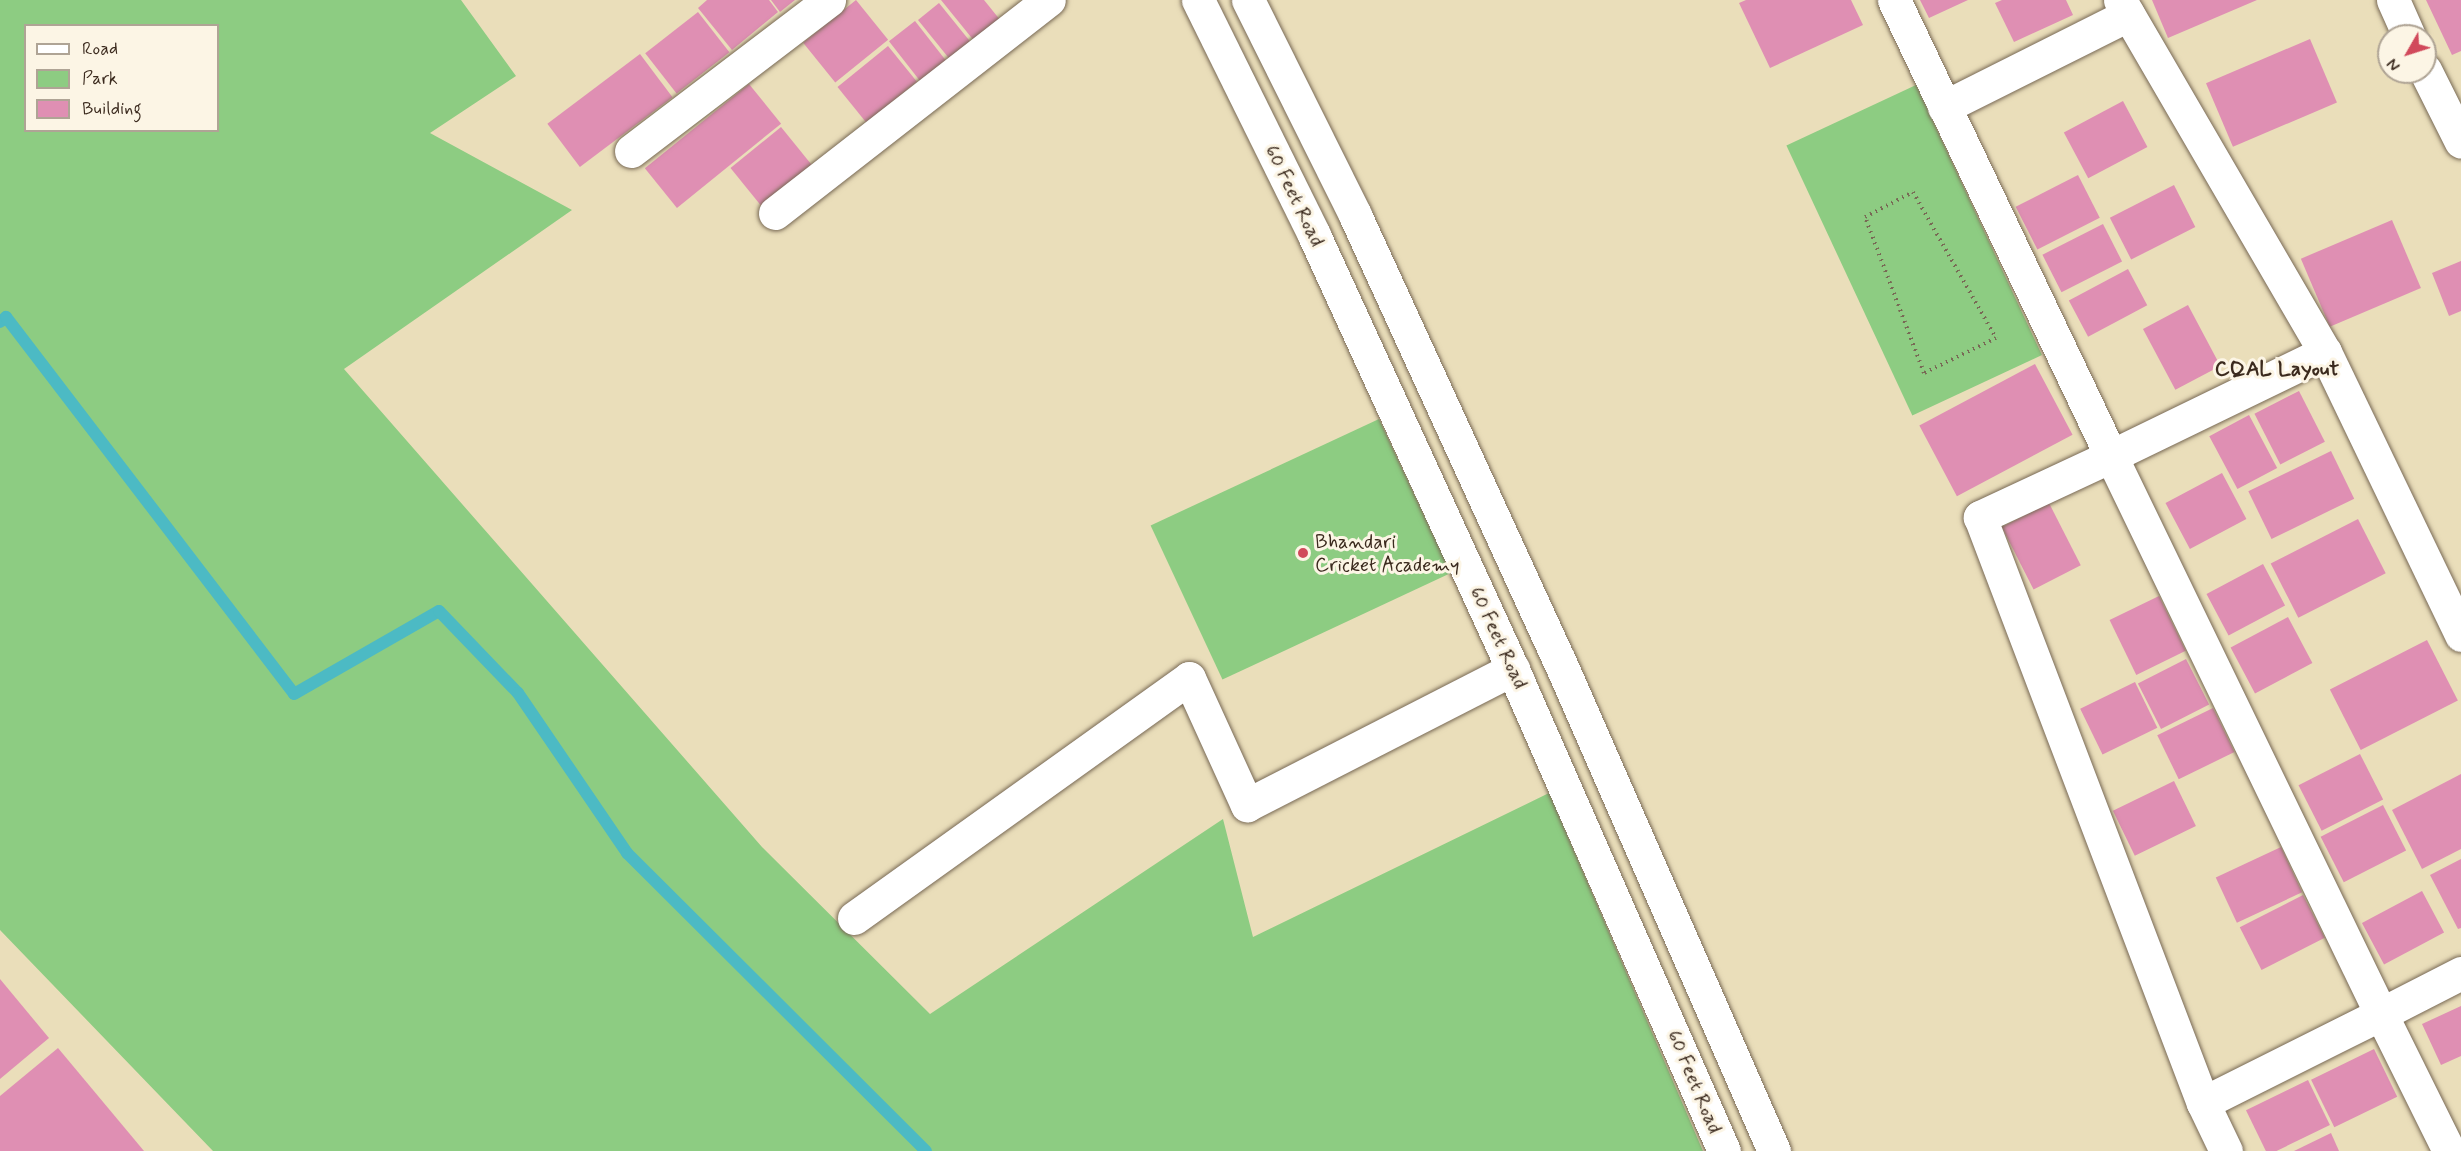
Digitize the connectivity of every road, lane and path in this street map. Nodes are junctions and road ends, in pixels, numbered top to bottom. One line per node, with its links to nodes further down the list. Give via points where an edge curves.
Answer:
1 (829, 0): 12 (street)
2 (1049, 0): 13 (street)
3 (1198, 0): 18 (street, 60 Feet Road, via 1319,246)
4 (1248, 0): 24 (street, via 1355,215 1544,627)
5 (1894, 0): 10 (street)
6 (2393, 0): 8 (street)
7 (2124, 7): 10 (street); 15 (street)
8 (2404, 24)
9 (2441, 85): 11 (street)
10 (1944, 107): 16 (street)
11 (2461, 142)
12 (631, 151)
13 (775, 213)
14 (1996, 338): 14 (path, via 1924,373 1865,217 1913,192)
15 (2325, 352): 16 (street); 17 (street)
16 (2111, 456): 21 (street); 22 (street, via 1980,517)
17 (2461, 635)
18 (1513, 669): 19 (street, via 1247,805 1189,678); 23 (street, 60 Feet Road)
19 (854, 918)
20 (2461, 973): 21 (street)
21 (2381, 1014): 22 (street); 26 (street)
22 (2203, 1103): 25 (street)
23 (1724, 1151)
24 (1774, 1151)
25 (2226, 1151)
26 (2449, 1151)

